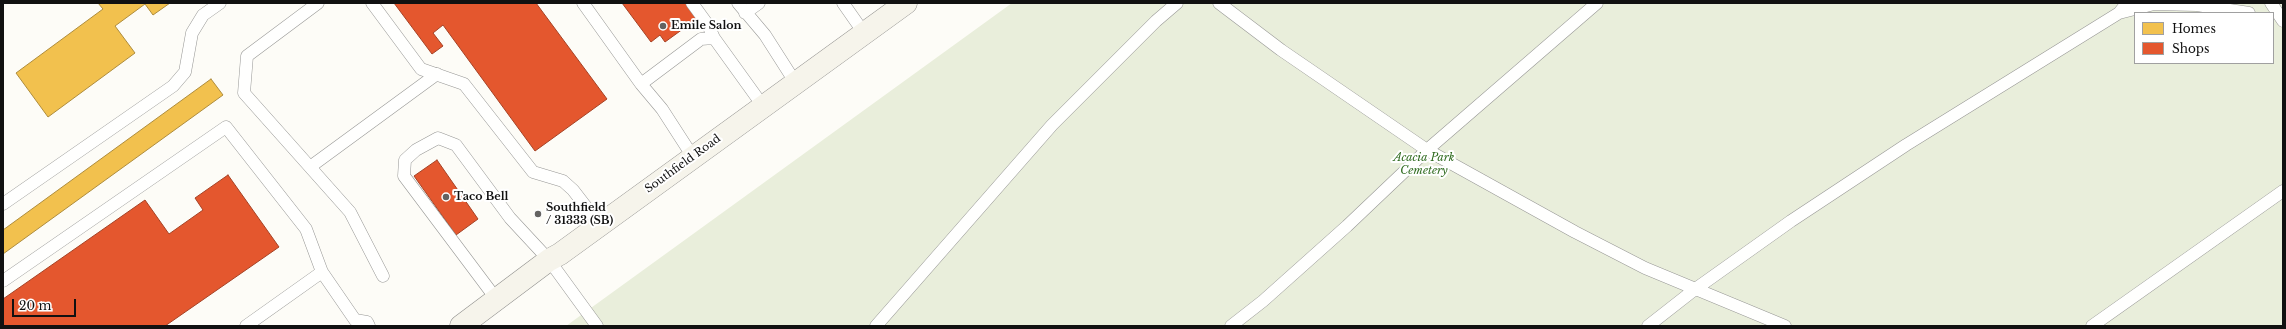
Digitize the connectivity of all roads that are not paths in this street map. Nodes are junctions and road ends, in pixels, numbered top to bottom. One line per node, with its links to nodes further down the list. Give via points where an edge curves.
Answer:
1 (220, 3): 28 (lane, via 203,15 192,33 185,72 173,86)
2 (318, 3): 26 (lane, via 247,56 244,93)
3 (372, 3): 20 (lane, via 421,69)
4 (582, 3): 22 (lane)
5 (692, 3): 19 (lane)
6 (759, 3): 14 (lane)
7 (843, 3): 18 (lane)
8 (906, 3): 18 (main road, Southfield Road)
9 (1177, 3): 41 (lane, via 1052,125)
10 (1219, 3): 24 (lane, via 1281,50)
11 (1597, 3): 24 (lane)
12 (2127, 3): 16 (lane)
13 (2271, 3): 17 (lane)
14 (742, 8): 21 (lane, via 764,35)
15 (2242, 12): 16 (lane, via 2197,5 2154,4)
16 (2119, 13): 34 (lane, via 1861,173)
17 (2283, 22)
18 (864, 32): 21 (main road, Southfield Road)
19 (714, 38): 22 (lane, via 701,39); 23 (lane)
20 (437, 74): 26 (lane); 29 (lane, via 464,84 533,172 563,181 574,190)
21 (795, 82): 23 (main road, Southfield Road)
22 (641, 84): 25 (lane, via 662,109)
23 (763, 106): 25 (main road, Southfield Road)
24 (1427, 150): 34 (lane, via 1575,232); 42 (lane, via 1347,226)
25 (693, 157): 29 (main road, Southfield Road)
26 (310, 167): 32 (lane, via 350,212)
27 (2283, 191): 45 (lane)
28 (3, 204)
29 (600, 225): 30 (main road, Southfield Road)
30 (549, 260): 35 (main road, Southfield Road); 35 (lane, via 510,218 456,145 438,138 416,150 405,160 404,176); 40 (lane)
31 (322, 272): 33 (lane, via 306,229 226,127); 36 (lane); 37 (lane)
32 (383, 276)
33 (3, 281)
34 (1694, 290): 43 (lane); 44 (lane)
35 (497, 300): 39 (main road, Southfield Road)
36 (351, 323): 38 (lane, via 367,322)
37 (246, 326)
38 (369, 326)
39 (461, 326)
40 (597, 326)
41 (876, 326)
42 (1231, 326)
43 (1648, 326)
44 (1785, 326)
45 (2092, 326)

